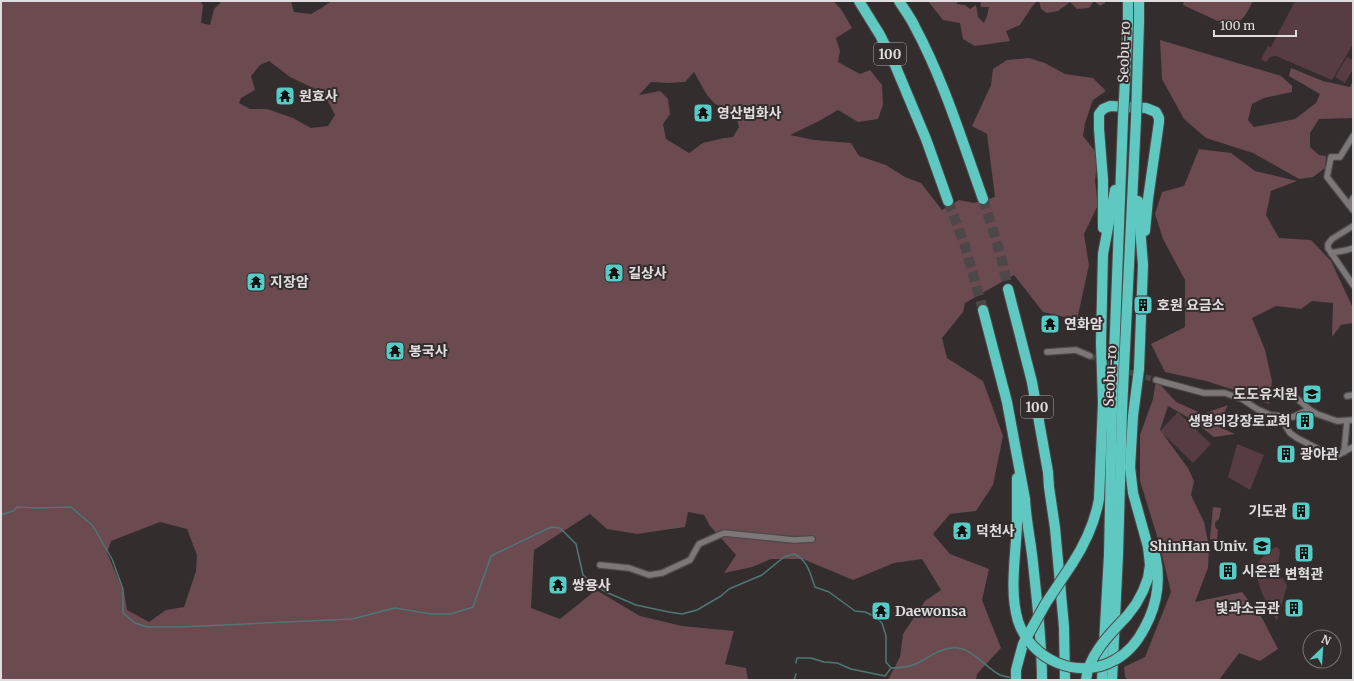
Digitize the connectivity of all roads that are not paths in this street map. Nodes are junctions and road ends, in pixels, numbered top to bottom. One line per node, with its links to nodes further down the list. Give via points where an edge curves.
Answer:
1 (859, 1): 10 (highway, 100, via 880,34 926,139)
2 (899, 1): 9 (highway, 100, via 929,55)
3 (1128, 1): 6 (highway, Seobu-ro, bridge)
4 (1139, 1): 7 (highway, Seobu-ro, bridge)
5 (1353, 136): 11 (street, via 1340,157 1331,157 1327,177)
6 (1121, 157): 15 (highway); 37 (highway, Seobu-ro, via 1109,555)
7 (1133, 164): 16 (highway, via 1138,190); 38 (highway, Seobu-ro)
8 (1353, 198): 11 (street)
9 (983, 199)
10 (948, 201)
11 (1351, 208)
12 (1353, 226): 14 (street, via 1332,239 1328,244)
13 (1353, 248): 14 (street)
14 (1331, 253): 17 (street)
15 (1103, 254): 16 (highway, via 1104,187 1100,114 1103,109 1110,106 1150,108 1156,112 1159,122 1148,199); 33 (highway, bridge, via 1100,495 1091,529 1083,547 1046,603 1023,644)
16 (1143, 265): 30 (highway, via 1139,369 1130,467 1133,493)
17 (1353, 285)
18 (1008, 289): 35 (highway, 100, bridge, via 1039,415 1048,472 1056,528 1064,627)
19 (983, 310): 28 (highway, 100, via 1007,402)
20 (1047, 352): 21 (street, via 1076,350)
21 (1090, 356)
22 (1156, 380): 25 (street, via 1204,393 1225,393 1257,410)
23 (1294, 396): 24 (street)
24 (1309, 409): 25 (street, via 1293,417); 26 (street, via 1330,420)
25 (1287, 417): 29 (street, via 1285,425 1290,434 1330,455 1336,456)
26 (1350, 420): 29 (street)
27 (1353, 448): 29 (street)
28 (1016, 452): 30 (highway, bridge, via 1016,610 1027,639 1048,659 1076,668 1093,668 1124,654 1145,627 1155,602 1158,575 1154,552); 34 (highway, 100, bridge, via 1029,531)
29 (1344, 452)
30 (1138, 508): 36 (highway, bridge, via 1148,547 1148,578 1136,604 1095,654)
31 (812, 539): 32 (street, via 794,540 724,533 699,544 690,560 662,573 648,575 629,568)
32 (600, 565)
33 (1016, 675)
34 (1042, 680)
35 (1065, 680)
36 (1086, 680)
37 (1102, 680)
38 (1112, 680)

